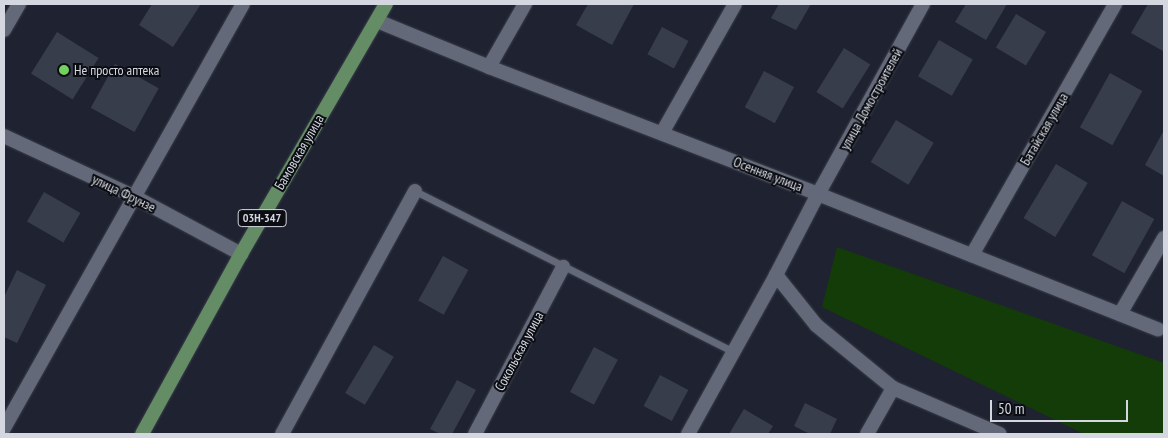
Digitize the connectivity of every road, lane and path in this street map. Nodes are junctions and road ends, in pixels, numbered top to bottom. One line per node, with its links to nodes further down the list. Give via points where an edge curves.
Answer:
1 (19, 4): 9 (street)
2 (243, 4): 15 (street)
3 (386, 4): 8 (main road, Бамовская улица / 03Н-347)
4 (524, 4): 10 (street)
5 (735, 4): 11 (street)
6 (923, 4): 14 (street, улица Домостроителей)
7 (1115, 4): 18 (street, Батайская улица)
8 (377, 21): 10 (street, Осенняя улица); 17 (main road, Бамовская улица / 03Н-347)
9 (4, 30)
10 (489, 67): 11 (street, Осенняя улица)
11 (662, 133): 14 (street, Осенняя улица)
12 (4, 136): 15 (street, улица Фрунзе)
13 (415, 191): 19 (lane); 27 (street)
14 (818, 194): 18 (street, Осенняя улица); 20 (street, улица Домостроителей)
15 (133, 196): 17 (street, улица Фрунзе); 25 (street)
16 (1164, 238): 21 (street)
17 (242, 254): 26 (main road, Бамовская улица / 03Н-347)
18 (972, 255): 21 (street, Осенняя улица)
19 (563, 267): 23 (lane); 28 (street, Сокольская улица)
20 (776, 275): 23 (street); 24 (street, via 816,325)
21 (1120, 314): 22 (street, Осенняя улица)
22 (1158, 329)
23 (734, 352): 29 (street)
24 (893, 388): 30 (street); 31 (street)
25 (4, 428)
26 (142, 434)
27 (282, 434)
28 (475, 434)
29 (688, 434)
30 (867, 434)
31 (1000, 434)

